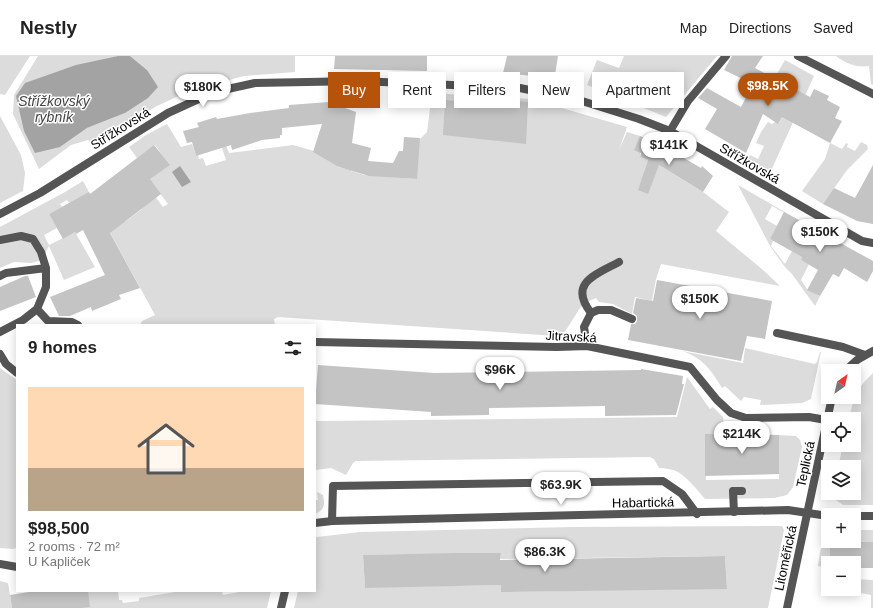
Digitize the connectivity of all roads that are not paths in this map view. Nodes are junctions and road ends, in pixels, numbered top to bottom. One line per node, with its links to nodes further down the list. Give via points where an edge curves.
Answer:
1 (726, 56): 4 (street, via 688,101)
2 (798, 56): 3 (street)
3 (873, 94)
4 (670, 131): 5 (street, Střížkovská, via 582,101 520,88 359,81 255,83 214,92 168,113 40,193); 7 (street, Střížkovská, via 862,241)
5 (0, 214)
6 (0, 240): 9 (street, via 21,236 33,240 41,252)
7 (873, 244)
8 (619, 262): 12 (street, via 586,282 582,299)
9 (46, 268): 10 (street); 11 (street, via 46,286)
10 (0, 276)
11 (37, 309): 14 (street, via 48,321); 15 (street)
12 (592, 313): 13 (street, via 598,310 611,310); 18 (street, via 584,327)
13 (632, 319)
14 (76, 324)
15 (0, 332)
16 (777, 332): 19 (street)
17 (316, 342): 18 (street, Jitravská)
18 (587, 346): 23 (street, Jitravská, via 690,367 731,413 746,418)
19 (869, 353): 21 (street)
20 (0, 354): 22 (street, via 6,364)
21 (852, 364)
22 (16, 372)
23 (821, 419)
24 (821, 444): 27 (street, Teplická)
25 (742, 491): 26 (street, via 733,491)
26 (734, 512): 27 (street, Habartická, via 788,510); 28 (street, Habartická)
27 (807, 513): 29 (street, Habartická); 38 (street, Litoměřická)
28 (697, 514): 32 (street, Habartická); 32 (street, via 682,494 663,481 333,486)
29 (821, 515)
30 (861, 516): 31 (street)
31 (873, 516)
32 (332, 521): 33 (street, Habartická)
33 (316, 523)
34 (0, 564): 35 (street)
35 (16, 567)
36 (285, 592): 37 (street)
37 (281, 608)
38 (788, 608)

